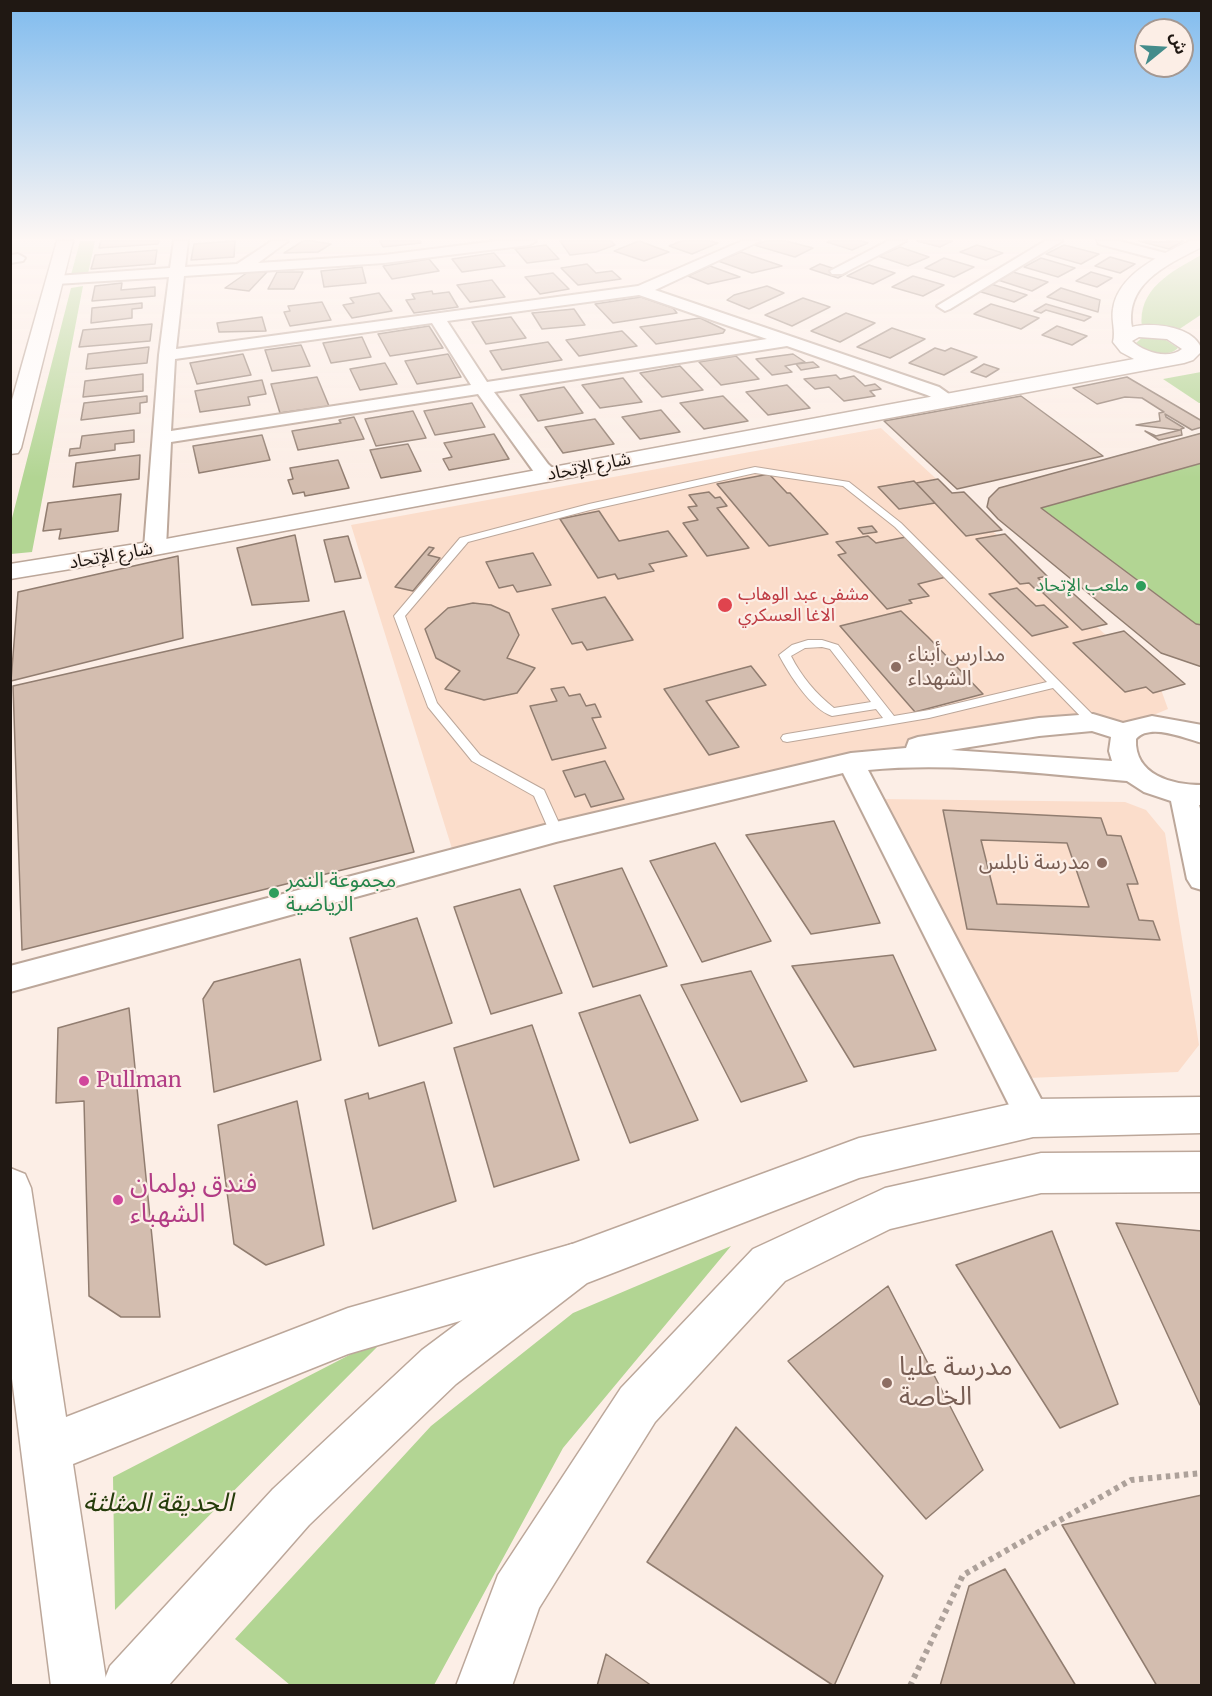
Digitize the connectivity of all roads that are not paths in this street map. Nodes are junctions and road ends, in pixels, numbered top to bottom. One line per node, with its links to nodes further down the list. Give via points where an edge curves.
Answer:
1 (28, 320): 14 (street)
2 (45, 320): 18 (street)
3 (172, 320): 11 (street)
4 (421, 320): 11 (street)
5 (438, 320): 15 (street)
6 (727, 320): 10 (street)
7 (1122, 320): 8 (street)
8 (1123, 339): 9 (street, via 1148,331); 12 (street, via 1140,354); 13 (street, via 1096,364)
9 (1193, 340): 12 (street, شارع الإتحاد, via 1182,358)
10 (788, 341): 15 (street); 16 (street)
11 (167, 355): 17 (street)
12 (1166, 359): 13 (street, شارع الإتحاد)
13 (1066, 378): 16 (street, شارع الإتحاد)
14 (10, 382)
15 (483, 388): 17 (street); 19 (street)
16 (947, 399): 19 (street, شارع الإتحاد)
17 (161, 438): 20 (street)
18 (10, 448)
19 (549, 474): 20 (street, شارع الإتحاد)
20 (155, 548): 21 (street, شارع الإتحاد)
21 (103, 557): 22 (street, شارع الإتحاد); 23 (street)
22 (10, 572)
23 (10, 582)
24 (1056, 684): 27 (lane); 28 (lane); 36 (lane, via 898,525 846,484 755,470 464,540 399,616 432,704 476,758 539,792)
25 (879, 705): 25 (lane, via 834,647 823,642 810,643 790,649 785,655 832,712); 27 (lane)
26 (1202, 710): 29 (street)
27 (891, 720): 32 (lane)
28 (1093, 722): 30 (street); 33 (street, via 977,735)
29 (1164, 723): 30 (street); 31 (street)
30 (1127, 733): 34 (street, via 1122,751)
31 (1202, 734)
32 (787, 738)
33 (859, 761): 34 (street, via 941,758); 36 (street); 40 (street)
34 (1134, 772): 35 (street, via 1148,782)
35 (1192, 795): 37 (street)
36 (556, 832): 38 (street)
37 (1202, 879)
38 (10, 979)
39 (1202, 1115): 40 (street)
40 (1033, 1118): 43 (street, via 859,1158)
41 (1202, 1172): 47 (street, via 1041,1173 885,1209 769,1265 638,1405 518,1594)
42 (10, 1188): 44 (street)
43 (572, 1266): 44 (street, via 348,1331); 46 (street, via 439,1367 291,1507)
44 (46, 1450): 45 (street)
45 (79, 1686)
46 (130, 1686)
47 (484, 1686)

